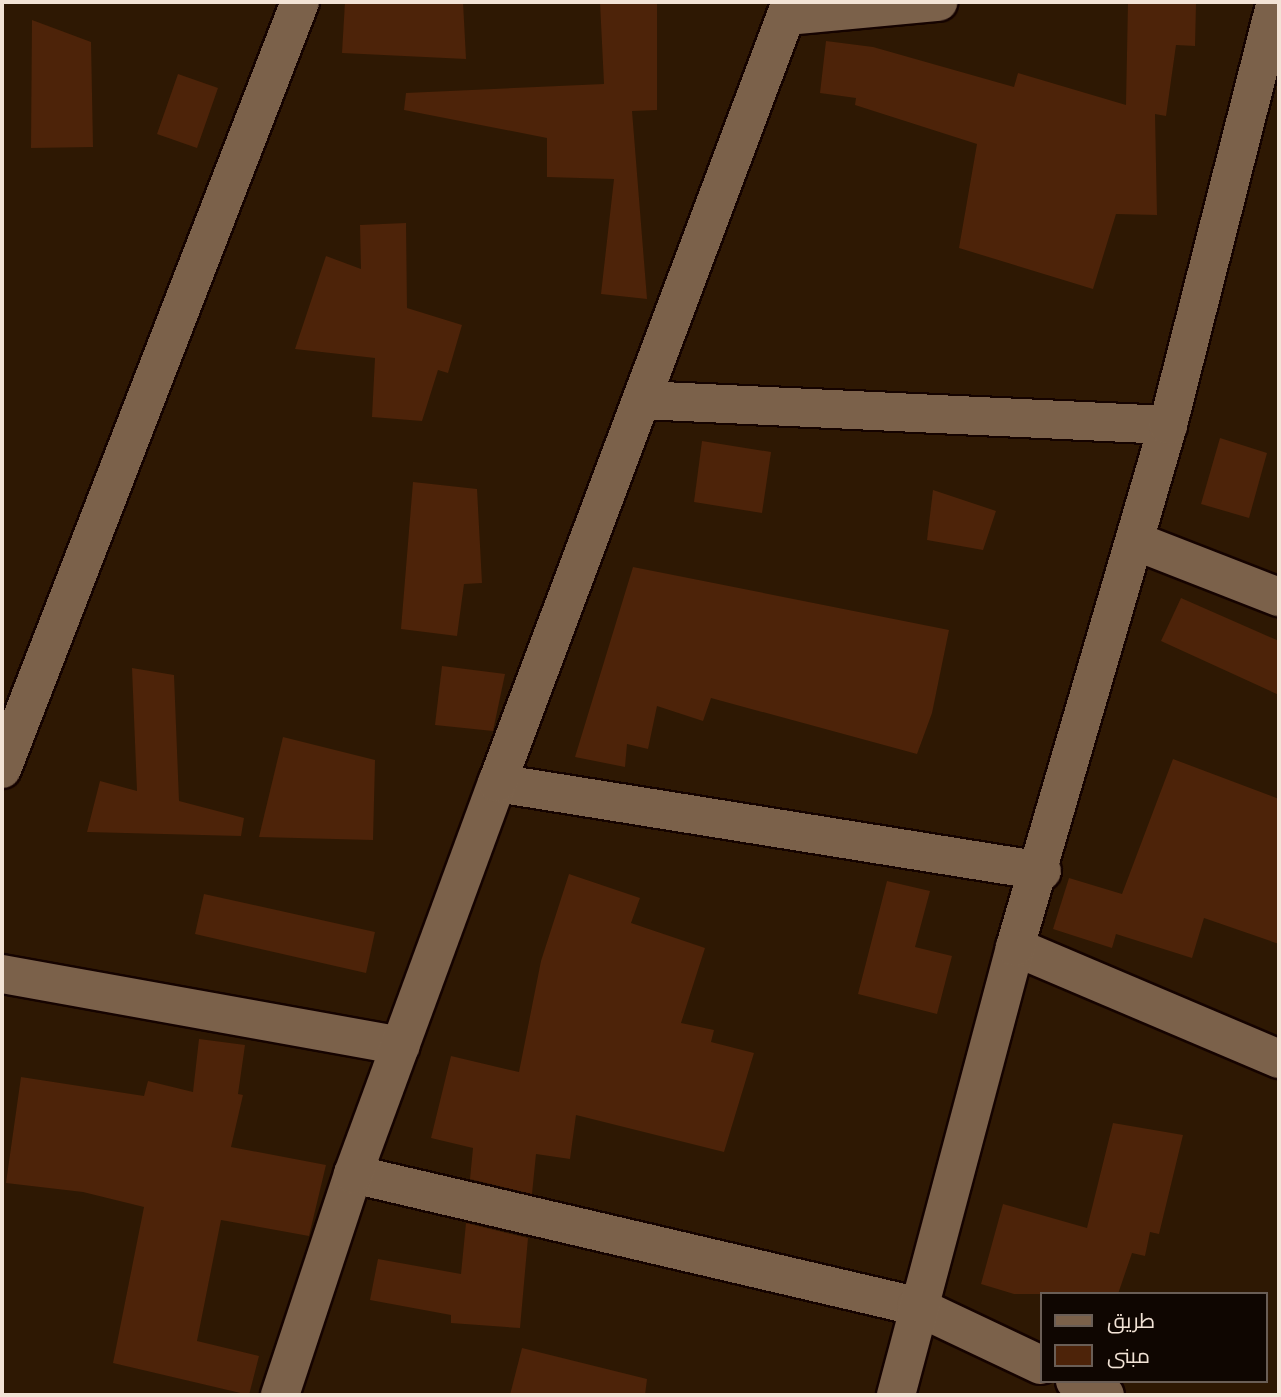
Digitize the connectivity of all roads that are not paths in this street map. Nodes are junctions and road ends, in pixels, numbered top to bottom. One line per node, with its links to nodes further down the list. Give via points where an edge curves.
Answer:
1 (300, 2): 9 (street)
2 (938, 2): 4 (street)
3 (1276, 2): 6 (street)
4 (789, 9): 5 (street)
5 (642, 400): 6 (street); 10 (street)
6 (1167, 425): 7 (street)
7 (1135, 541): 8 (street); 11 (street)
8 (1279, 597)
9 (2, 769)
10 (497, 783): 11 (street); 14 (street)
11 (1042, 870): 12 (street)
12 (1016, 947): 15 (street); 17 (street)
13 (2, 974): 14 (street)
14 (401, 1046): 16 (street)
15 (1279, 1059)
16 (353, 1174): 17 (street); 20 (street)
17 (916, 1306): 18 (street); 21 (street)
18 (1040, 1365)
19 (1079, 1383): 22 (street)
20 (280, 1395)
21 (896, 1395)
22 (1105, 1395)

